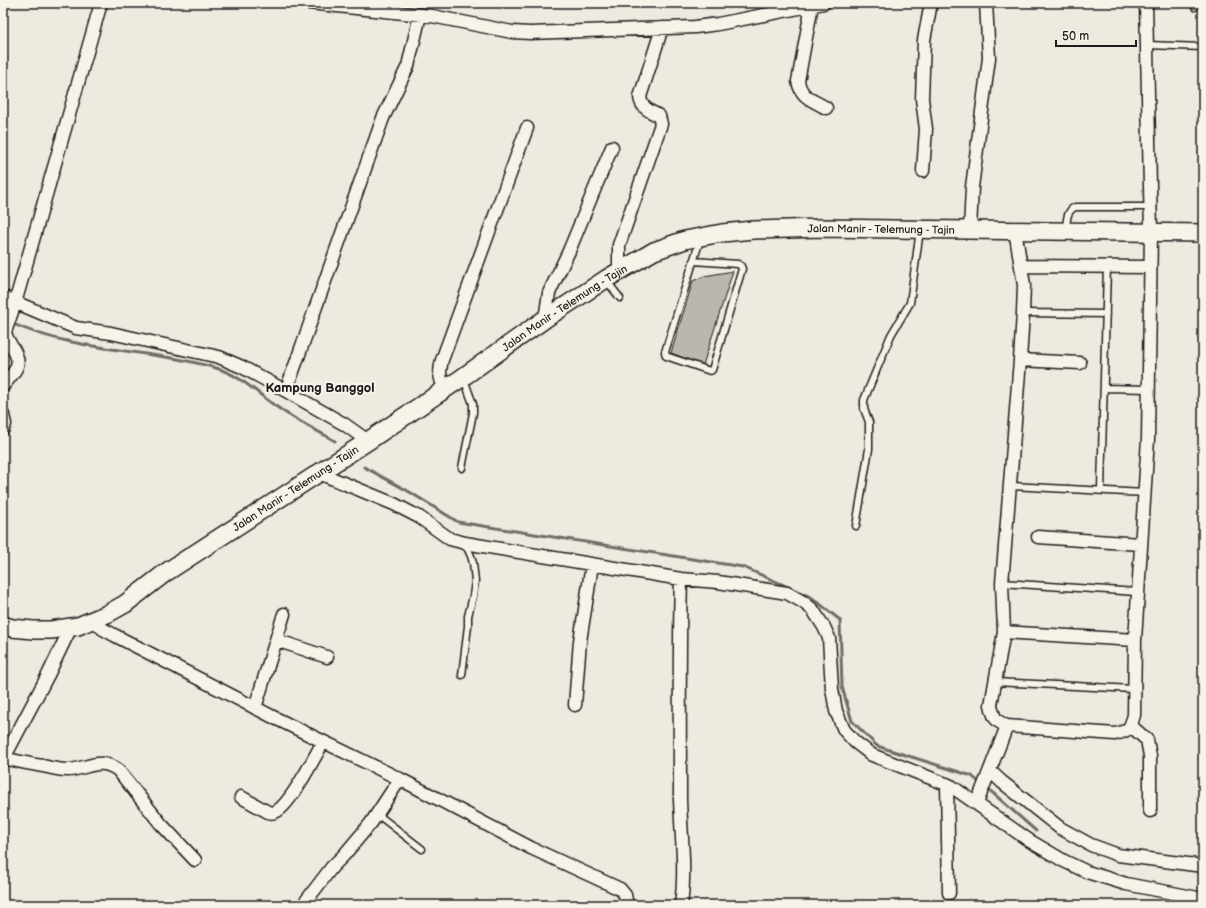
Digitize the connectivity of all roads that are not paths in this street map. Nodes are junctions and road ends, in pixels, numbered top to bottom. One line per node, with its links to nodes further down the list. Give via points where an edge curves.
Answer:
1 (101, 3): 31 (street)
2 (309, 3): 8 (street)
3 (824, 3): 7 (street)
4 (931, 3): 15 (street, via 924,40 922,99 926,128)
5 (986, 3): 18 (street, via 989,58 972,187)
6 (1146, 3): 10 (street)
7 (812, 5): 9 (street, via 718,24); 12 (street, via 798,82 803,95)
8 (420, 15): 9 (street, via 530,33); 42 (street, via 408,66 383,118)
9 (662, 28): 28 (street, via 640,97 644,107 659,116 661,124 619,245)
10 (1147, 45): 11 (lane); 16 (street)
11 (1203, 47)
12 (826, 108)
13 (527, 128): 40 (street, via 442,360 439,370)
14 (612, 147): 34 (street, via 549,293)
15 (923, 171)
16 (1150, 207): 20 (lane, via 1075,207 1068,212); 21 (street)
17 (920, 229): 18 (main road, Jalan Manir - Telemung - Tajin); 23 (main road, Jalan Manir - Telemung - Tajin, via 753,230); 51 (lane, via 910,302 891,335 864,400 869,422 869,449)
18 (970, 230): 19 (main road, Jalan Manir - Telemung - Tajin)
19 (1015, 230): 20 (main road, Jalan Manir - Telemung - Tajin); 25 (street)
20 (1066, 231): 21 (main road, Jalan Manir - Telemung - Tajin)
21 (1150, 232): 22 (main road, Jalan Manir - Telemung - Tajin); 27 (street)
22 (1203, 233)
23 (701, 236): 24 (lane); 28 (main road, Jalan Manir - Telemung - Tajin, via 654,251)
24 (693, 261): 24 (lane, via 664,355 710,371 742,269 738,264)
25 (1022, 266): 26 (street); 32 (street)
26 (1107, 267): 27 (street); 33 (lane)
27 (1150, 267): 41 (street)
28 (613, 276): 30 (lane); 34 (main road, Jalan Manir - Telemung - Tajin)
29 (3, 297): 31 (street)
30 (620, 298)
31 (15, 305): 38 (street, via 6,337 17,355 18,362 17,368); 42 (street, via 76,328 111,333 219,357)
32 (1023, 312): 33 (lane); 35 (street)
33 (1106, 314): 39 (lane)
34 (546, 319): 37 (main road, Jalan Manir - Telemung - Tajin)
35 (1020, 360): 36 (street); 48 (street)
36 (1080, 363)
37 (463, 377): 40 (main road, Jalan Manir - Telemung - Tajin); 46 (lane, via 473,409)
38 (3, 386)
39 (1104, 388): 41 (lane); 49 (lane)
40 (445, 389): 45 (main road, Jalan Manir - Telemung - Tajin)
41 (1148, 389): 50 (street)
42 (286, 390): 45 (street)
43 (3, 415): 44 (street)
44 (3, 429)
45 (368, 441): 47 (main road, Jalan Manir - Telemung - Tajin)
46 (462, 468)
47 (319, 473): 53 (street, via 394,504 419,517 450,539); 60 (main road, Jalan Manir - Telemung - Tajin, via 177,565 126,604)
48 (1010, 486): 49 (lane); 57 (street)
49 (1101, 490): 50 (lane)
50 (1145, 492): 54 (street)
51 (856, 526)
52 (1038, 537): 54 (street)
53 (465, 543): 55 (street); 67 (lane, via 473,563 475,581 468,616)
54 (1140, 544): 58 (street)
55 (592, 565): 56 (street); 70 (street, via 580,641)
56 (681, 579): 78 (street, via 787,593 803,602 824,626 829,638 832,689 836,711 844,730 872,755); 90 (street, via 680,814 684,876)
57 (1002, 583): 58 (lane); 63 (street)
58 (1137, 592): 65 (street)
59 (284, 614): 64 (street)
60 (93, 620): 62 (main road, Jalan Manir - Telemung - Tajin); 71 (street, via 114,635)
61 (3, 625): 62 (main road, Jalan Manir - Telemung - Tajin, via 33,630)
62 (71, 627): 75 (street)
63 (1004, 632): 65 (street); 68 (street)
64 (276, 640): 66 (street); 71 (street)
65 (1135, 640): 69 (street)
66 (327, 657)
67 (462, 675)
68 (995, 682): 69 (lane); 72 (street, via 991,705 993,716 998,723)
69 (1134, 689): 73 (street, via 1134,715)
70 (575, 705)
71 (255, 708): 74 (street)
72 (1007, 726): 73 (street, via 1115,734 1126,731); 76 (street)
73 (1131, 726): 81 (street, via 1147,740 1150,756)
74 (323, 742): 77 (street); 79 (street, via 295,791 277,811 268,812)
75 (3, 759): 84 (street, via 60,770 72,770 98,763 111,765)
76 (989, 774): 80 (street); 85 (street, via 1060,828 1092,845 1118,855)
77 (400, 779): 82 (street); 89 (street, via 531,848 620,889 625,895)
78 (947, 784): 80 (street); 86 (street)
79 (241, 797)
80 (977, 803): 87 (street, via 1030,841 1087,872 1126,884)
81 (1150, 811)
82 (377, 814): 83 (lane); 88 (street)
83 (422, 848)
84 (195, 860)
85 (1203, 866)
86 (949, 893)
87 (1203, 899)
88 (303, 905)
89 (627, 905)
90 (681, 905)

